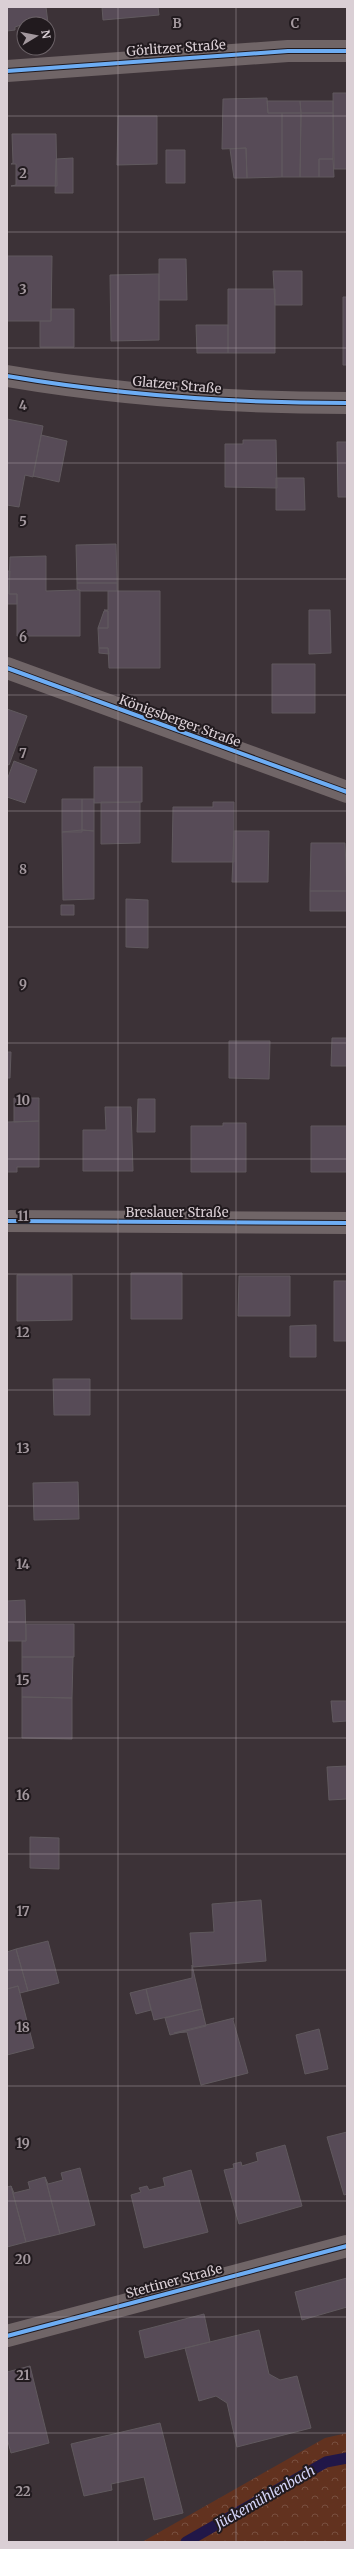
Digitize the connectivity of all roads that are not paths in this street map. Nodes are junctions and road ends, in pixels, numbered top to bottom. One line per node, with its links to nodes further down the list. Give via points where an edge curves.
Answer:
1 (347, 51): 2 (street, Görlitzer Straße, via 288,51)
2 (7, 71)
3 (7, 376): 4 (street, Glatzer Straße, via 64,386 278,403)
4 (347, 403)
5 (7, 668): 6 (street, Königsberger Straße)
6 (347, 792)
7 (7, 1221): 8 (street, Breslauer Straße)
8 (347, 1223)
9 (347, 2246): 10 (street, Stettiner Straße)
10 (7, 2336)

